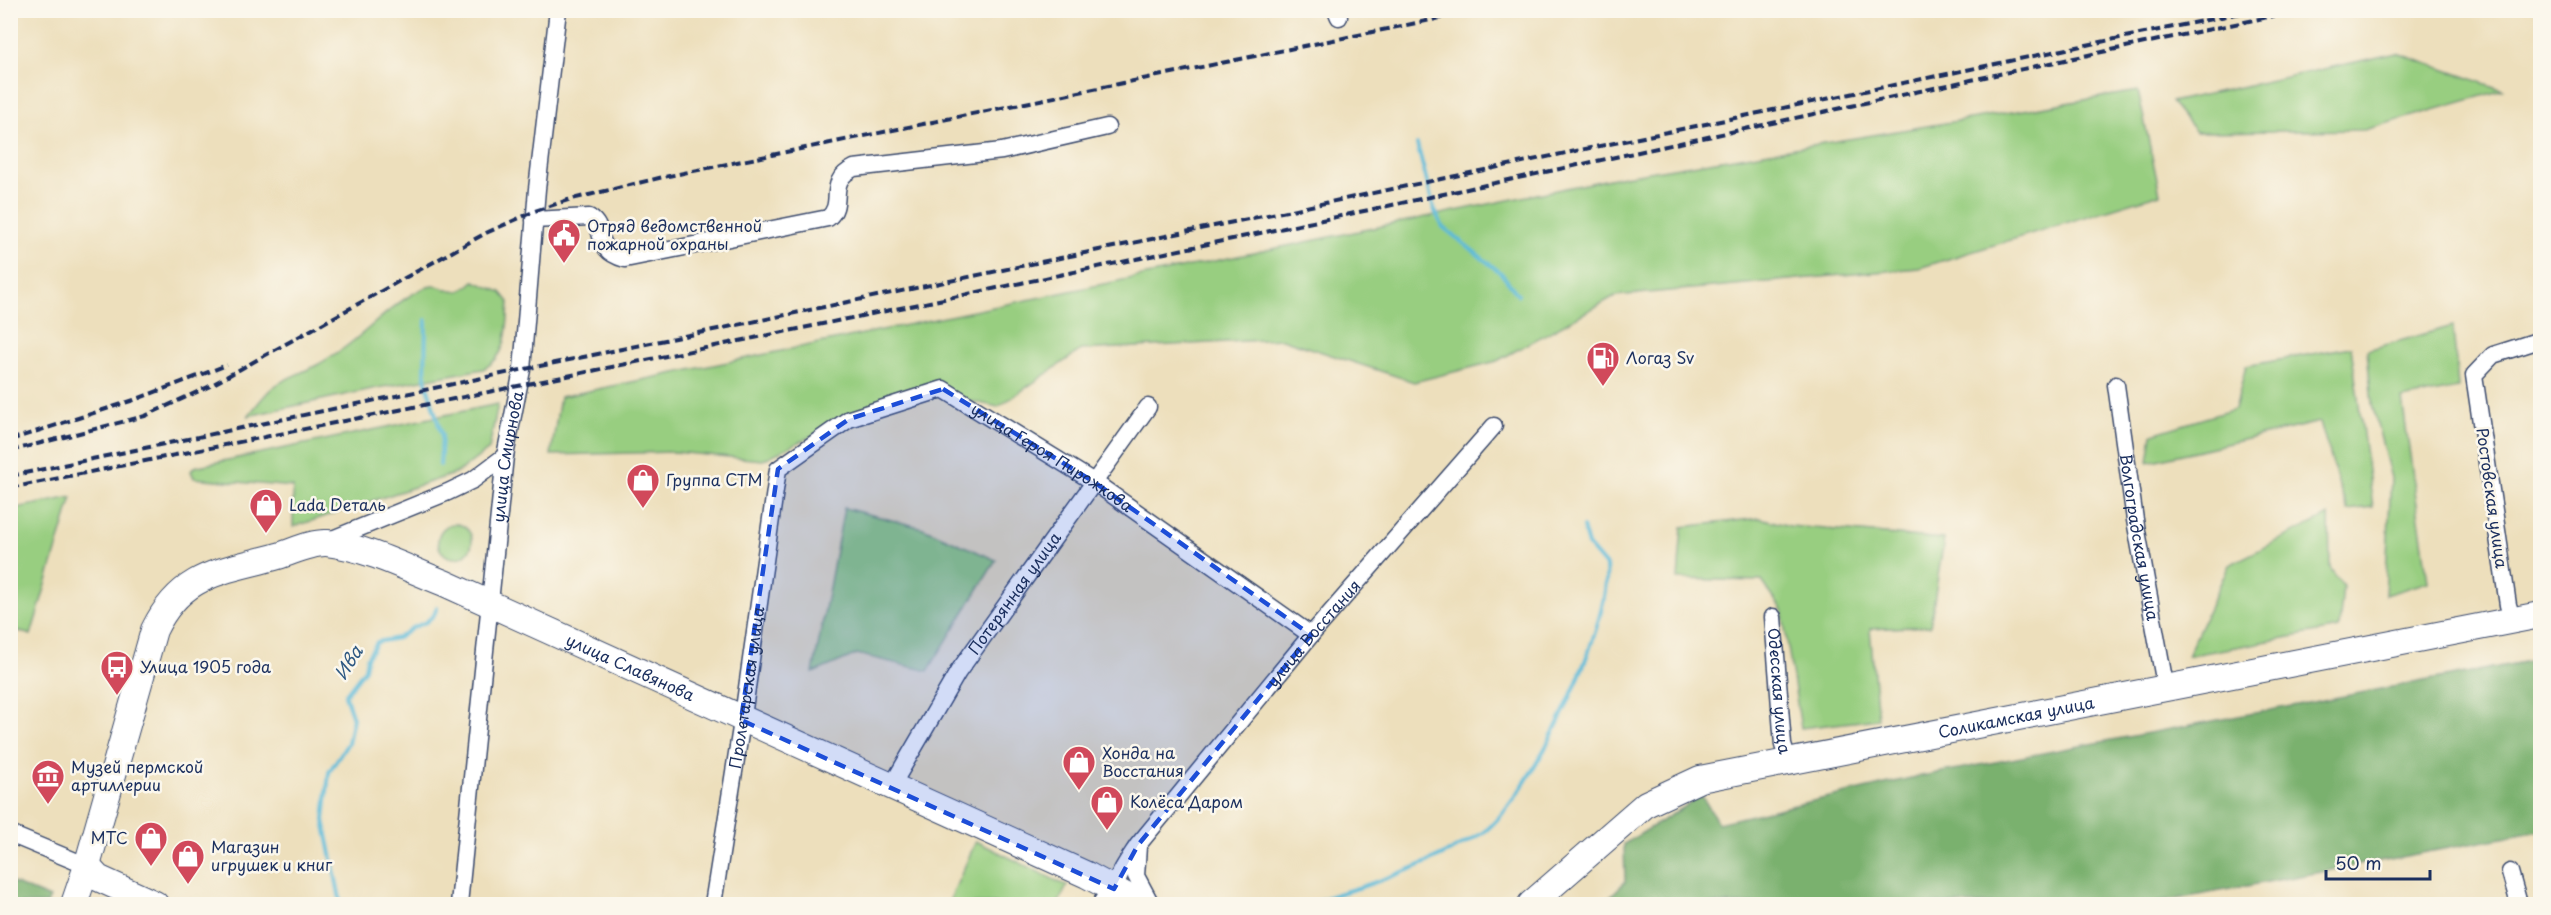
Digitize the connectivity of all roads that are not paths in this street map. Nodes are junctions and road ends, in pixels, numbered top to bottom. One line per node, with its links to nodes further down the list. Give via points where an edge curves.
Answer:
1 (558, 10): 3 (street, улица Смирнова)
2 (1107, 127): 3 (street, via 1002,152 854,168 840,177 835,207 828,218 625,259 602,245 595,221 589,217)
3 (534, 220): 8 (street, улица Смирнова, via 520,386)
4 (2541, 340): 15 (street, Ростовская улица, via 2493,355 2475,375)
5 (2116, 385): 17 (street, Волгоградская улица, via 2135,520)
6 (1148, 407): 10 (street, Потерянная улица)
7 (1494, 426): 16 (street, улица Восстания)
8 (505, 456): 11 (street, via 473,480); 12 (street, улица Смирнова)
9 (778, 469): 10 (street, улица Героя Пирожкова, via 849,419 944,389); 18 (street, Пролетарская улица)
10 (1094, 482): 16 (street, улица Героя Пирожкова); 20 (street, Потерянная улица, via 958,672)
11 (323, 543): 12 (main road, улица Славянова, via 380,557); 23 (main road, улица Славянова, via 202,577 171,602 154,630)
12 (490, 604): 18 (main road, улица Славянова); 28 (street, улица Смирнова)
13 (2541, 615): 15 (main road, Соликамская улица)
14 (1773, 617): 19 (street, Одесская улица, via 1783,745)
15 (2513, 621): 17 (main road, Соликамская улица)
16 (1311, 635): 22 (street, улица Восстания)
17 (2166, 690): 19 (main road, Соликамская улица)
18 (741, 720): 20 (main road, улица Славянова); 29 (street, Пролетарская улица)
19 (1788, 762): 32 (main road, Соликамская улица, via 1700,779 1646,804)
20 (891, 787): 25 (main road, улица Славянова)
21 (10, 834): 23 (street)
22 (1138, 845): 25 (street, улица Восстания, via 1120,872); 31 (street, via 1136,876)
23 (87, 866): 26 (main road, улица Славянова); 27 (main road, via 98,878)
24 (2511, 872): 33 (street)
25 (1111, 899): 30 (main road, улица Славянова)
26 (74, 904)
27 (155, 904)
28 (459, 904)
29 (713, 904)
30 (1141, 904)
31 (1151, 904)
32 (1531, 904)
33 (2519, 904)

